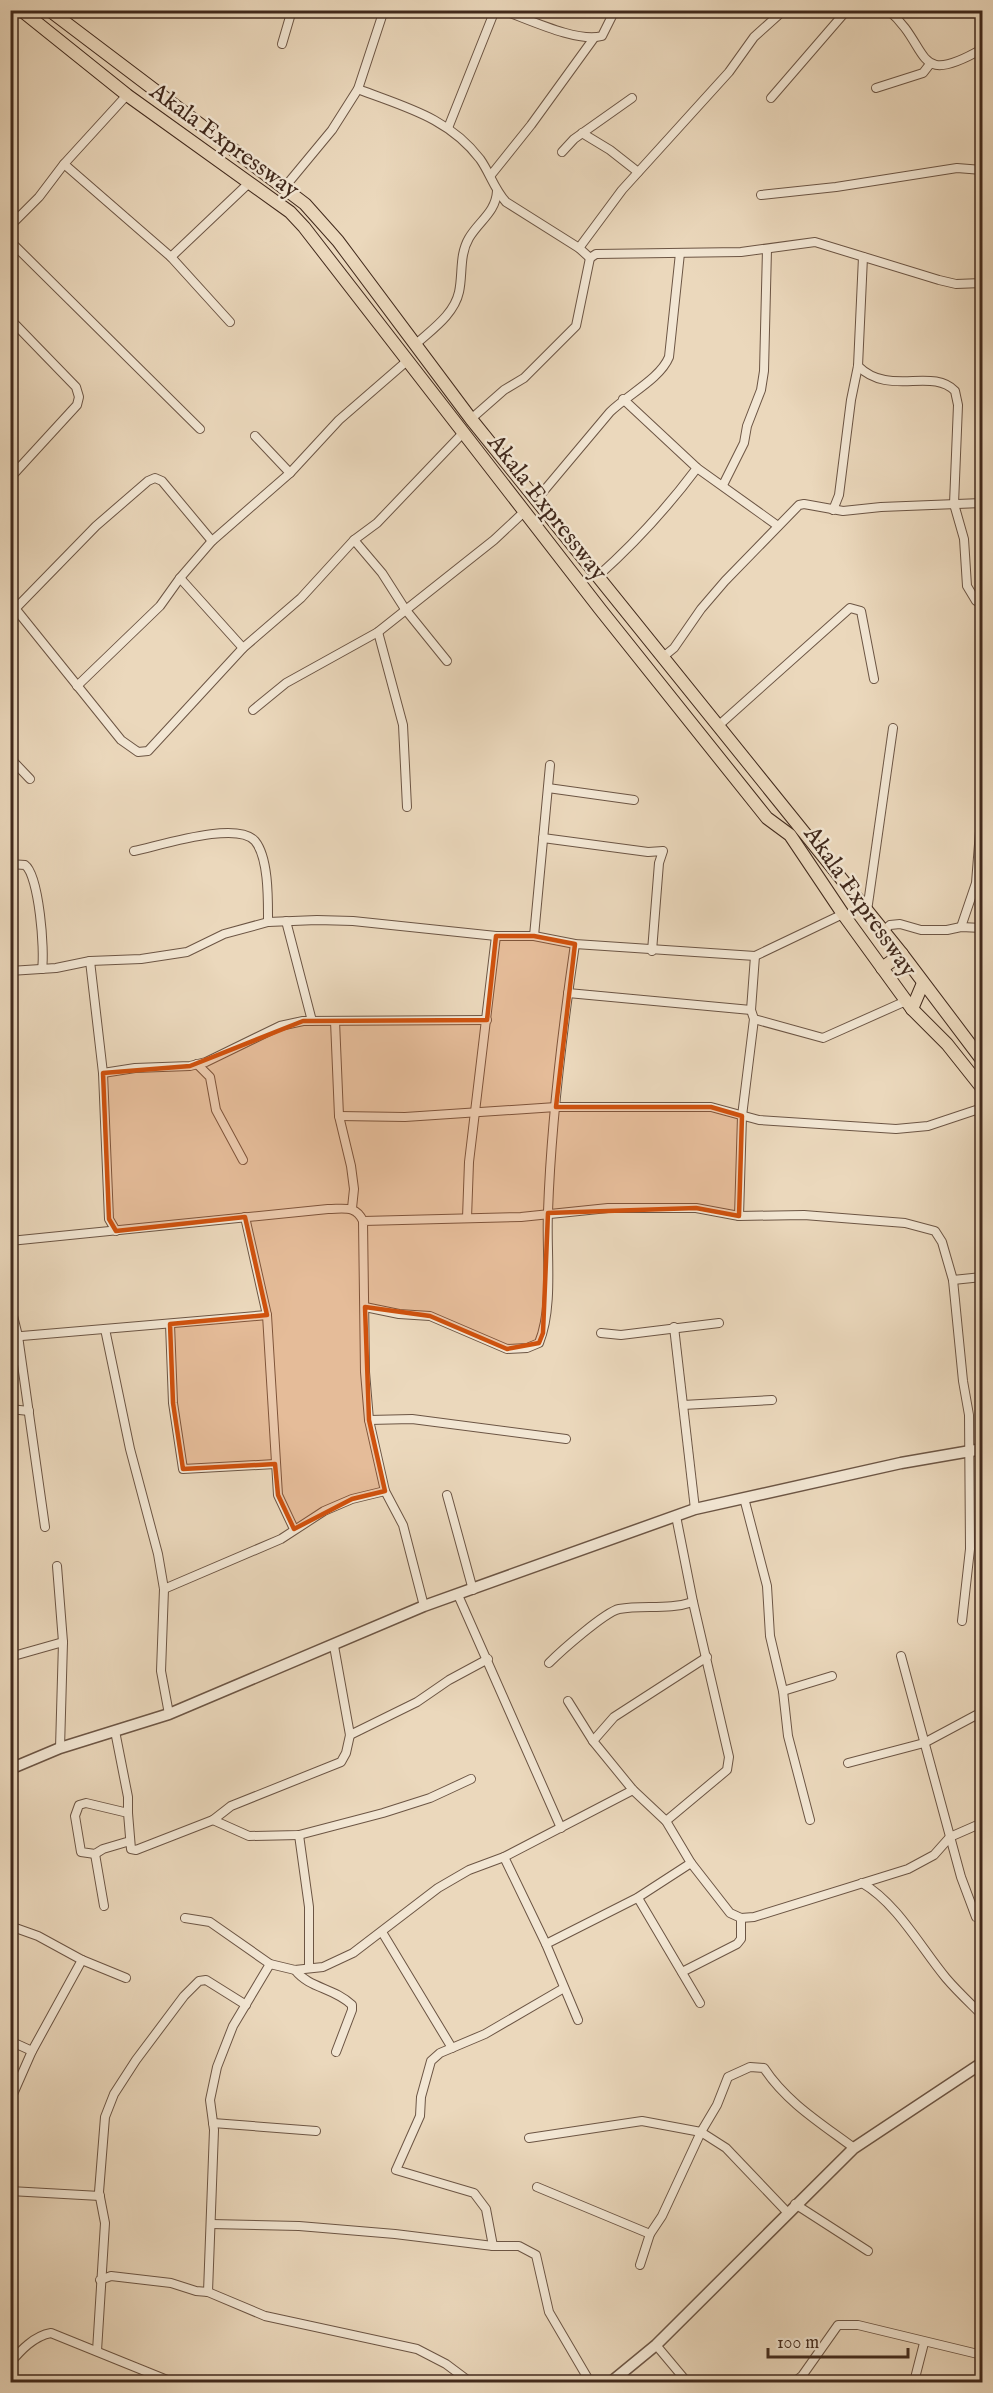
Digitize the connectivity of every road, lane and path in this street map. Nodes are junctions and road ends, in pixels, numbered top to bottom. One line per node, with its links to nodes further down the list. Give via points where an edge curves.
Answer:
1 (21, 10): 17 (main road, Akala Expressway)
2 (49, 10): 28 (main road, Akala Expressway)
3 (291, 10): 12 (street)
4 (384, 10): 16 (street)
5 (495, 10): 20 (street)
6 (502, 10): 11 (street)
7 (615, 10): 11 (street, via 602,36)
8 (784, 10): 25 (street, via 754,38 729,72)
9 (847, 10): 19 (street)
10 (888, 10): 14 (street)
11 (594, 38): 26 (street)
12 (282, 44)
13 (982, 49): 14 (street, via 953,65)
14 (930, 64): 15 (street, via 922,73)
15 (876, 88)
16 (358, 89): 20 (street, via 435,119); 28 (street, via 332,130)
17 (127, 95): 23 (street); 27 (main road, Akala Expressway)
18 (632, 98): 21 (street)
19 (771, 98)
20 (448, 128): 26 (street)
21 (582, 133): 22 (street); 25 (street)
22 (562, 152)
23 (64, 164): 31 (street); 36 (street)
24 (982, 170): 30 (street, via 957,168)
25 (638, 172): 33 (street)
26 (490, 175): 29 (street)
27 (250, 182): 36 (street); 44 (main road, Akala Expressway, via 304,227)
28 (284, 188): 43 (main road, Akala Expressway, via 305,204 338,241)
29 (497, 191): 33 (street, via 506,202); 43 (street, via 496,203 468,240 459,292 448,315)
30 (761, 195)
31 (10, 226)
32 (10, 241): 48 (street)
33 (579, 248): 38 (street)
34 (767, 249): 35 (street); 37 (street, via 815,242); 56 (street, via 761,390 741,452)
35 (680, 253): 38 (street, via 596,254); 46 (street, via 669,357 660,371)
36 (171, 257): 41 (street)
37 (863, 257): 39 (street, via 956,284); 45 (street)
38 (590, 258): 47 (street, via 576,326 524,378)
39 (982, 283)
40 (14, 322): 42 (street); 55 (street, via 76,387 79,397)
41 (230, 322)
42 (10, 333)
43 (415, 345): 47 (main road, Akala Expressway)
44 (407, 361): 49 (main road, Akala Expressway); 54 (street, via 339,420)
45 (858, 366): 59 (street, via 883,380 940,381 955,391 958,405); 60 (street, via 839,495)
46 (623, 399): 52 (street); 57 (street)
47 (471, 419): 51 (main road, Akala Expressway)
48 (200, 429)
49 (463, 433): 53 (main road, Akala Expressway); 63 (street, via 377,523)
50 (255, 436): 54 (street)
51 (508, 463): 53 (main road); 57 (main road, Akala Expressway)
52 (697, 468): 56 (street); 65 (street, via 661,514)
53 (494, 472): 61 (main road, Akala Expressway)
54 (290, 473): 64 (street)
55 (10, 478)
56 (723, 485): 62 (street)
57 (537, 499): 65 (main road, Akala Expressway)
58 (982, 503): 59 (street)
59 (954, 504): 60 (street); 67 (street, via 964,539 967,586 976,601)
60 (833, 510): 62 (street, via 799,505)
61 (525, 511): 69 (street); 90 (main road, Akala Expressway, via 767,818 790,835)
62 (778, 526): 72 (street, via 725,581)
63 (354, 540): 69 (street); 71 (street, via 301,598)
64 (212, 541): 66 (street); 68 (street, via 162,481 155,478 96,526)
65 (597, 576): 72 (main road, Akala Expressway)
66 (180, 578): 71 (street); 75 (street, via 160,606)
67 (982, 603)
68 (13, 605): 75 (street)
69 (405, 609): 70 (street); 73 (street)
70 (378, 632): 76 (street, via 286,683); 85 (street, via 403,725)
71 (243, 648): 75 (street, via 143,753 121,740)
72 (663, 657): 77 (main road, Akala Expressway)
73 (447, 661)
74 (874, 679): 77 (street, via 861,610 850,608)
75 (77, 686)
76 (253, 710)
77 (718, 726): 89 (main road, Akala Expressway)
78 (893, 728): 89 (street)
79 (10, 758): 81 (street)
80 (550, 765): 82 (street)
81 (30, 779)
82 (548, 788): 83 (street); 86 (street)
83 (634, 800)
84 (982, 806): 93 (street, via 976,883)
85 (407, 807)
86 (543, 838): 97 (street); 99 (street, via 663,851)
87 (134, 851): 92 (street, via 221,832 247,835 256,842 264,864)
88 (10, 864): 104 (street, via 25,865 32,873 43,932)
89 (867, 912): 95 (main road, Akala Expressway)
90 (843, 914): 101 (street); 103 (main road, Akala Expressway)
91 (286, 921): 92 (street); 96 (street, via 353,921); 111 (street)
92 (268, 922): 102 (street, via 224,934 188,952)
93 (961, 927): 94 (street); 95 (street, via 921,930 900,924)
94 (982, 928)
95 (883, 931): 100 (main road, Akala Expressway)
96 (496, 936): 97 (street); 110 (street)
97 (534, 936): 98 (street)
98 (574, 944): 99 (street); 107 (street)
99 (652, 951): 101 (street)
100 (902, 954): 103 (main road); 106 (main road, Akala Expressway)
101 (755, 956): 109 (street)
102 (90, 962): 104 (street); 115 (street)
103 (882, 968): 108 (main road, Akala Expressway)
104 (42, 969): 105 (street)
105 (10, 971)
106 (923, 983): 108 (main road); 113 (main road, Akala Expressway)
107 (568, 993): 109 (street); 117 (street)
108 (909, 1005): 109 (street, via 823,1038); 116 (main road, Akala Expressway)
109 (753, 1015): 121 (street)
110 (487, 1020): 112 (street); 119 (street)
111 (312, 1021): 112 (street); 114 (street, via 280,1026)
112 (336, 1021): 120 (street)
113 (982, 1060)
114 (197, 1064): 115 (street); 122 (street, via 210,1077 216,1110)
115 (103, 1073): 128 (street)
116 (982, 1088)
117 (556, 1107): 119 (street); 121 (street, via 711,1107); 124 (street)
118 (982, 1108): 121 (street, via 928,1126 896,1130)
119 (477, 1114): 120 (street); 127 (street)
120 (339, 1116): 123 (street, via 351,1166)
121 (745, 1116): 125 (street)
122 (243, 1160)
123 (352, 1208): 126 (street); 129 (street)
124 (548, 1213): 125 (street, via 696,1208); 127 (street); 136 (street, via 549,1271 543,1334 538,1343 507,1349 430,1316)
125 (740, 1216): 134 (street, via 804,1215 923,1226 935,1232 942,1242)
126 (245, 1217): 130 (street); 137 (street)
127 (467, 1218): 129 (street)
128 (109, 1219): 130 (street); 131 (street)
129 (363, 1221): 136 (street)
130 (116, 1231): 131 (street)
131 (98, 1233): 132 (street)
132 (10, 1241)
133 (982, 1277): 134 (street)
134 (953, 1280): 151 (street)
135 (10, 1304): 143 (street)
136 (365, 1307): 148 (street)
137 (267, 1315): 139 (street); 152 (street)
138 (719, 1323): 140 (street)
139 (170, 1324): 141 (street); 152 (street, via 173,1403 183,1469)
140 (674, 1327): 142 (street, via 621,1335); 145 (street)
141 (105, 1329): 143 (street); 161 (street)
142 (601, 1333)
143 (14, 1336): 147 (street)
144 (772, 1400): 145 (street)
145 (683, 1405): 156 (street)
146 (10, 1409): 147 (street)
147 (29, 1411): 158 (street)
148 (369, 1420): 149 (street, via 412,1419); 153 (street)
149 (566, 1439)
150 (982, 1449): 151 (street)
151 (971, 1450): 155 (street); 166 (street, via 970,1549)
152 (275, 1464): 159 (street, via 278,1495)
153 (385, 1491): 159 (street, via 352,1498); 165 (street, via 403,1525)
154 (447, 1495): 162 (street)
155 (744, 1498): 156 (street); 175 (street, via 767,1586 770,1636)
156 (695, 1509): 157 (street)
157 (676, 1516): 162 (street); 164 (street)
158 (45, 1527)
159 (294, 1529): 161 (street, via 281,1539)
160 (57, 1566): 167 (street)
161 (164, 1589): 178 (street, via 161,1671)
162 (473, 1590): 163 (street)
163 (459, 1595): 165 (street); 172 (street)
164 (693, 1602): 171 (street); 173 (street, via 677,1607 616,1610)
165 (424, 1606): 168 (street)
166 (963, 1621)
167 (63, 1642): 170 (street); 183 (street)
168 (334, 1646): 178 (street); 180 (street)
169 (901, 1656): 182 (street)
170 (10, 1657)
171 (707, 1657): 181 (street, via 615,1717); 191 (street, via 729,1757 728,1770)
172 (488, 1659): 180 (street, via 417,1702); 193 (street)
173 (549, 1663)
174 (832, 1676): 175 (street)
175 (783, 1690): 190 (street, via 788,1736)
176 (568, 1701): 181 (street)
177 (982, 1712): 182 (street)
178 (169, 1714): 179 (street)
179 (115, 1731): 183 (street); 188 (street)
180 (350, 1735): 189 (street, via 341,1762 231,1806)
181 (593, 1741): 187 (street)
182 (924, 1743): 184 (street); 195 (street)
183 (60, 1749): 185 (street)
184 (848, 1764)
185 (10, 1769)
186 (471, 1779): 194 (street, via 430,1798)
187 (633, 1790): 191 (street); 193 (street)
188 (128, 1813): 196 (street); 197 (street, via 80,1805 75,1816 81,1852)
189 (213, 1820): 194 (street, via 249,1836); 196 (street, via 136,1850 131,1849)
190 (810, 1820)
191 (666, 1821): 199 (street)
192 (982, 1823): 195 (street)
193 (561, 1828): 198 (street)
194 (299, 1835): 211 (street)
195 (950, 1837): 200 (street, via 934,1855); 203 (street)
196 (130, 1841): 197 (street)
197 (95, 1854): 202 (street)
198 (504, 1857): 207 (street, via 469,1870 438,1888); 208 (street)
199 (691, 1863): 201 (street); 205 (street, via 730,1913)
200 (862, 1883): 205 (street); 219 (street, via 906,1925 946,1978)
201 (638, 1898): 208 (street); 213 (street)
202 (104, 1906)
203 (976, 1917)
204 (185, 1918): 210 (street, via 210,1922)
205 (741, 1918): 213 (street, via 741,1939 737,1944)
206 (10, 1926): 209 (street)
207 (382, 1932): 211 (street, via 353,1953); 222 (street)
208 (546, 1944): 216 (street)
209 (82, 1960): 214 (street); 223 (street)
210 (270, 1964): 212 (street); 218 (street)
211 (313, 1968): 212 (street); 215 (street)
212 (295, 1970): 215 (street, via 302,1978)
213 (682, 1972): 217 (street)
214 (126, 1978)
215 (321, 1986): 224 (street, via 352,2005)
216 (564, 1988): 220 (street); 222 (street, via 485,2034)
217 (700, 2003)
218 (246, 2005): 227 (street, via 218,2067 210,2100); 234 (street, via 206,1980 199,1981 184,1996 114,2094 102,2133)
219 (982, 2015)
220 (578, 2020)
221 (10, 2041): 223 (street)
222 (452, 2048): 239 (street, via 431,2061 420,2116 396,2170 474,2193 486,2209)
223 (32, 2051): 226 (street)
224 (336, 2052)
225 (982, 2063): 231 (street)
226 (10, 2101)
227 (213, 2122): 228 (street); 237 (street)
228 (316, 2131)
229 (701, 2132): 230 (street, via 642,2121); 231 (street, via 728,2077 750,2067 764,2068 775,2086); 236 (street, via 726,2148); 238 (street)
230 (529, 2138)
231 (854, 2148): 235 (street)
232 (537, 2187): 238 (street)
233 (10, 2191): 234 (street)
234 (100, 2196): 242 (street, via 105,2223)
235 (795, 2204): 236 (street); 240 (street)
236 (787, 2212): 245 (street)
237 (211, 2224): 239 (street, via 310,2227); 243 (street)
238 (650, 2234): 241 (street)
239 (493, 2246): 253 (street, via 519,2246 536,2255 549,2312)
240 (868, 2251)
241 (640, 2265)
242 (100, 2280): 243 (street, via 111,2276 132,2278); 248 (street)
243 (208, 2292): 252 (street, via 265,2316 417,2349)
244 (924, 2343): 249 (street); 256 (street, via 858,2325 838,2325); 257 (street)
245 (656, 2344): 254 (street); 255 (street)
246 (10, 2348): 247 (street)
247 (21, 2349): 248 (street, via 42,2334 51,2333); 250 (street)
248 (97, 2350): 251 (street)
249 (982, 2355)
250 (10, 2363)
251 (172, 2382)
252 (470, 2382)
253 (590, 2382)
254 (611, 2382)
255 (687, 2382)
256 (794, 2382)
257 (914, 2382)

